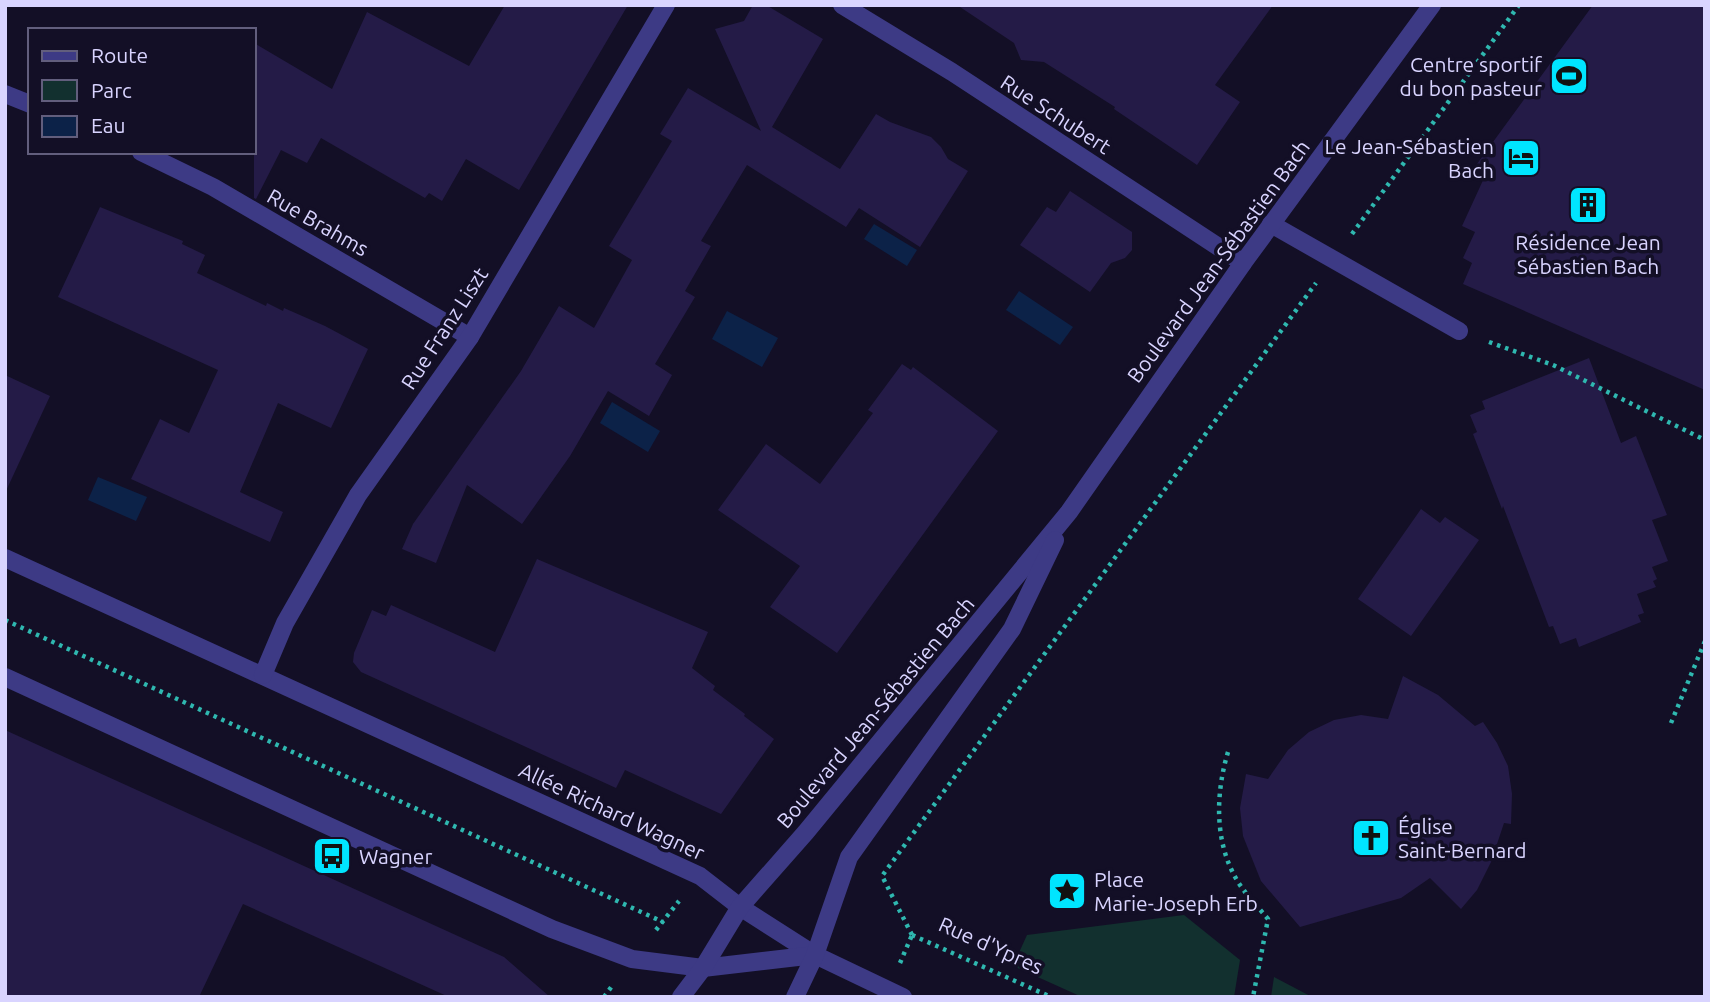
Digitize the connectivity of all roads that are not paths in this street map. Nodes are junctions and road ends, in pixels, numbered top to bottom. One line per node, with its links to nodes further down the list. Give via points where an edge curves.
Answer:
1 (666, 5): 10 (street, Rue Franz Liszt)
2 (842, 5): 8 (street, Rue Schubert)
3 (1432, 5): 7 (street, Boulevard Jean-Sébastien Bach)
4 (5, 94): 5 (street)
5 (28, 103)
6 (145, 154): 10 (street, Rue Brahms, via 213,187)
7 (1271, 224): 8 (street, Boulevard Jean-Sébastien Bach); 9 (street)
8 (1242, 263): 11 (street, Boulevard Jean-Sébastien Bach)
9 (1459, 331)
10 (470, 337): 13 (street, Rue Franz Liszt, via 351,505 285,623)
11 (1069, 512): 15 (street, Boulevard Jean-Sébastien Bach); 16 (street, Boulevard Jean-Sébastien Bach, via 1012,629 849,857)
12 (5, 558): 13 (street, Allée Richard Wagner)
13 (263, 676): 15 (street, Allée Richard Wagner, via 700,876)
14 (5, 677): 17 (street, via 552,929 632,959)
15 (740, 907): 16 (street, Allée Richard Wagner); 17 (street, Boulevard Jean-Sébastien Bach)
16 (815, 955): 17 (street); 19 (street, Boulevard Jean-Sébastien Bach); 20 (street)
17 (703, 968): 18 (street, Boulevard Jean-Sébastien Bach)
18 (681, 997)
19 (796, 997)
20 (903, 997)

